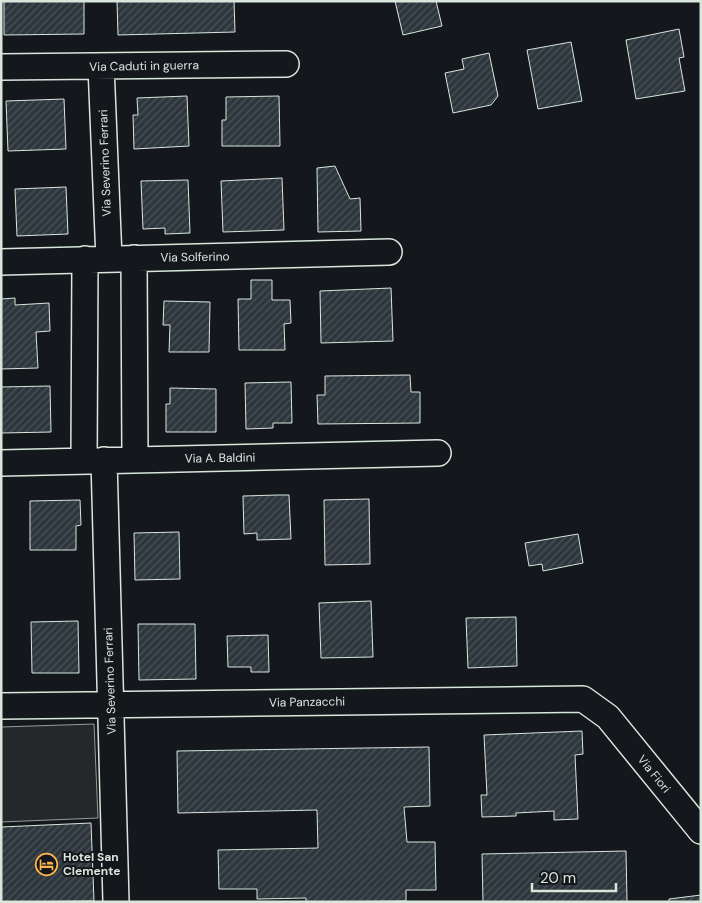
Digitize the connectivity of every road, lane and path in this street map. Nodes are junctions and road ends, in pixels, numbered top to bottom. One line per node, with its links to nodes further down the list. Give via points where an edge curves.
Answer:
1 (286, 64): 2 (street, Via Caduti in guerra)
2 (101, 66): 3 (street, Via Caduti in guerra); 6 (street, Via Severino Ferrari)
3 (1, 67)
4 (390, 252): 5 (street, Via Solferino)
5 (134, 258): 6 (street, Via Solferino); 9 (street)
6 (97, 259): 7 (street, Via Solferino); 10 (street, Via Severino Ferrari)
7 (1, 262)
8 (438, 453): 9 (street, Via A. Baldini)
9 (134, 460): 10 (street, Via A. Baldini)
10 (94, 461): 11 (street, Via A. Baldini); 12 (street, Via Severino Ferrari)
11 (1, 463)
12 (111, 704): 13 (street, Via Panzacchi); 14 (street, Via Panzacchi, via 583,699); 16 (street, Via Severino Ferrari)
13 (1, 706)
14 (608, 717): 15 (street, Via Fiori)
15 (701, 831)
16 (116, 902)

